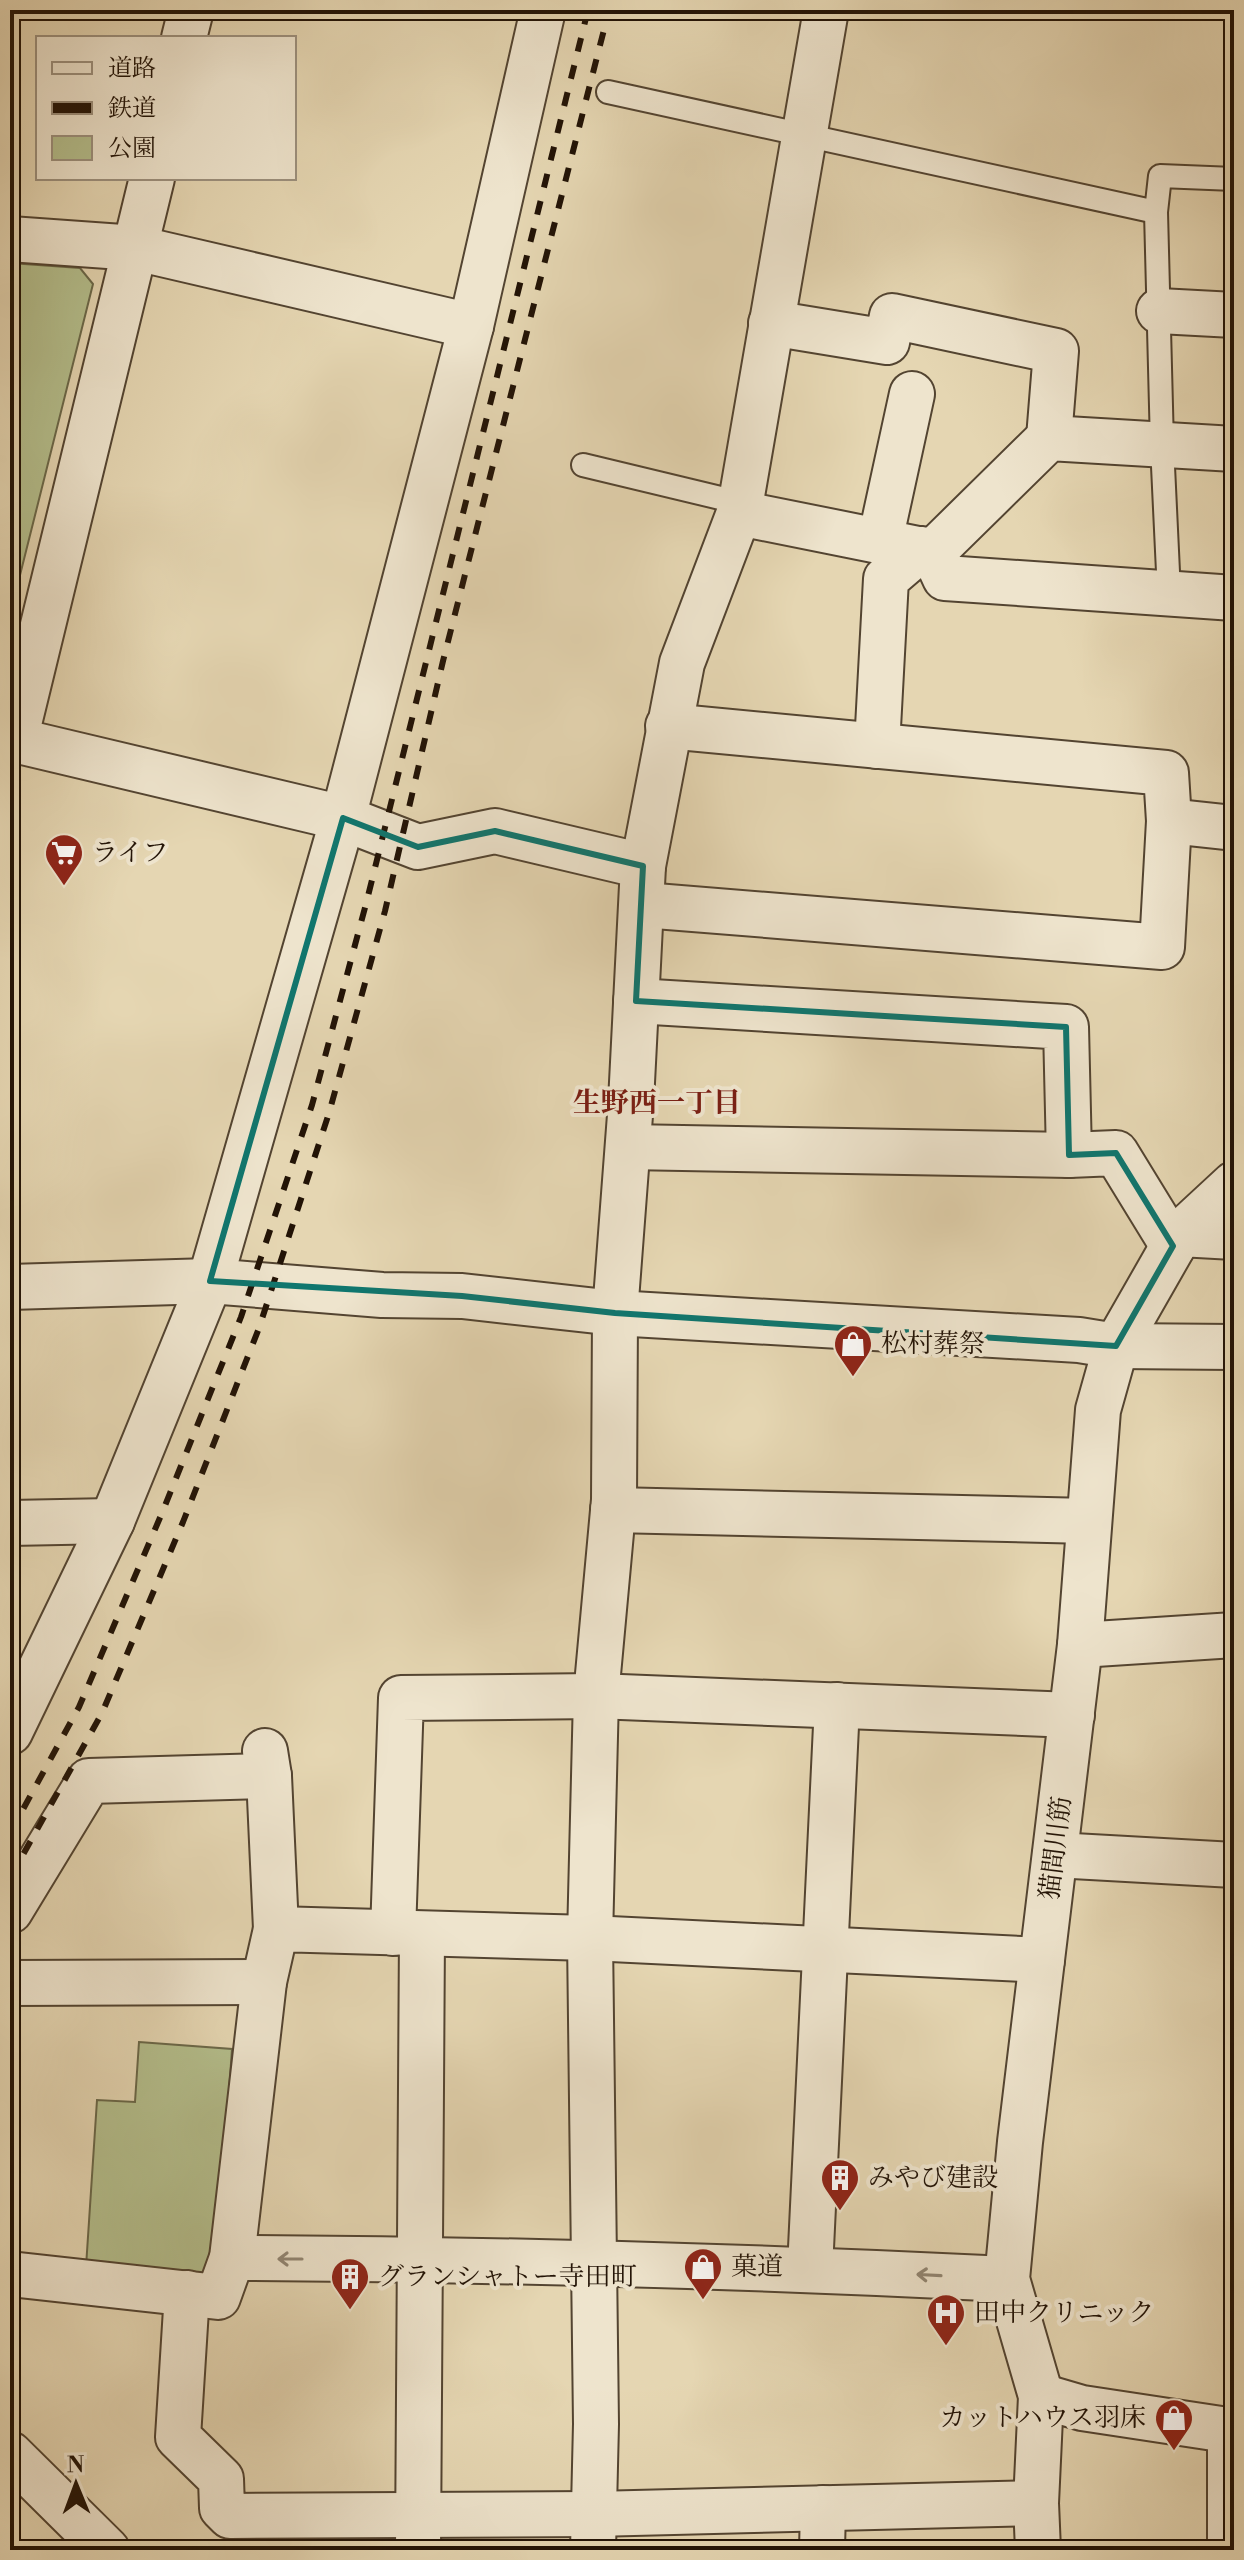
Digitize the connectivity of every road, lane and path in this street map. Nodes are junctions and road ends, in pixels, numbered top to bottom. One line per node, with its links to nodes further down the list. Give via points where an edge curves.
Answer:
1 (191, 10): 4 (street)
2 (543, 10): 15 (street)
3 (826, 10): 6 (street)
4 (184, 36)
5 (608, 92): 6 (lane)
6 (803, 135): 9 (lane); 14 (street)
7 (1234, 179): 9 (lane, via 1160,176)
8 (152, 180): 11 (street)
9 (1156, 212): 12 (lane)
10 (10, 239): 11 (street)
11 (136, 248): 15 (street); 26 (street)
12 (1159, 311): 13 (street); 18 (lane)
13 (1234, 315)
14 (771, 323): 17 (street, via 887,342 892,316 1056,351); 21 (street)
15 (471, 326): 28 (street)
16 (912, 394): 22 (street)
17 (1049, 438): 18 (street); 22 (street)
18 (1162, 445): 19 (street); 23 (lane)
19 (1234, 449)
20 (583, 465): 21 (lane)
21 (740, 508): 22 (street); 25 (street, via 682,663)
22 (911, 547): 23 (street, via 945,578); 27 (street, via 886,579)
23 (1169, 593): 24 (street)
24 (1234, 598)
25 (668, 726): 27 (street); 31 (street)
26 (13, 740): 28 (street)
27 (877, 746): 29 (street, via 1166,773)
28 (343, 818): 31 (street, via 418,847 495,831); 38 (street)
29 (1169, 821): 30 (street); 31 (street, via 1162,947)
30 (1234, 828)
31 (643, 886): 32 (street)
32 (636, 1001): 33 (street); 34 (street, via 1066,1027)
33 (628, 1147): 34 (street); 40 (street)
34 (1069, 1155): 37 (street, via 1116,1153)
35 (1234, 1184): 37 (street, 猫間川筋)
36 (1234, 1237): 37 (street)
37 (1177, 1240): 41 (street, 猫間川筋)
38 (210, 1281): 39 (street); 40 (street, via 462,1296); 44 (street)
39 (10, 1287)
40 (615, 1313): 41 (street); 43 (street)
41 (1116, 1346): 42 (street); 45 (street, 猫間川筋, via 1098,1410)
42 (1234, 1347)
43 (613, 1510): 45 (street); 49 (street)
44 (112, 1521): 46 (street); 52 (street)
45 (1089, 1521): 48 (street, 猫間川筋)
46 (10, 1523)
47 (1234, 1635): 48 (street)
48 (1080, 1645): 51 (street, 猫間川筋)
49 (596, 1696): 50 (street); 57 (street, via 401,1698); 58 (street)
50 (837, 1705): 51 (street); 59 (street)
51 (1072, 1715): 53 (street, 猫間川筋)
52 (10, 1732)
53 (1055, 1855): 54 (street); 60 (street, 猫間川筋)
54 (1234, 1865)
55 (10, 1911): 56 (street, via 89,1781 267,1764)
56 (276, 1929): 57 (street); 61 (street)
57 (407, 1933): 58 (street); 64 (street)
58 (590, 1938): 59 (street); 65 (street)
59 (824, 1950): 60 (street); 66 (street)
60 (1042, 1960): 68 (street, 猫間川筋)
61 (264, 1982): 62 (street); 63 (street)
62 (10, 1983)
63 (232, 2258): 64 (street, one-way to 63); 69 (street, via 218,2297)
64 (420, 2259): 65 (street); 76 (street)
65 (592, 2263): 66 (street); 75 (street)
66 (810, 2269): 68 (street, one-way to 66)
67 (10, 2274): 69 (street)
68 (1007, 2279): 70 (street, 猫間川筋)
69 (187, 2293): 76 (street, via 178,2437 221,2479 222,2508 230,2516)
70 (1041, 2396): 71 (street, via 1082,2408); 73 (street, 猫間川筋)
71 (1232, 2430): 79 (street)
72 (10, 2454): 77 (street)
73 (1036, 2503): 74 (street); 78 (street, 猫間川筋)
74 (823, 2529): 75 (street)
75 (593, 2532): 76 (street)
76 (418, 2533)
77 (107, 2550)
78 (1038, 2550)
79 (1230, 2550)

